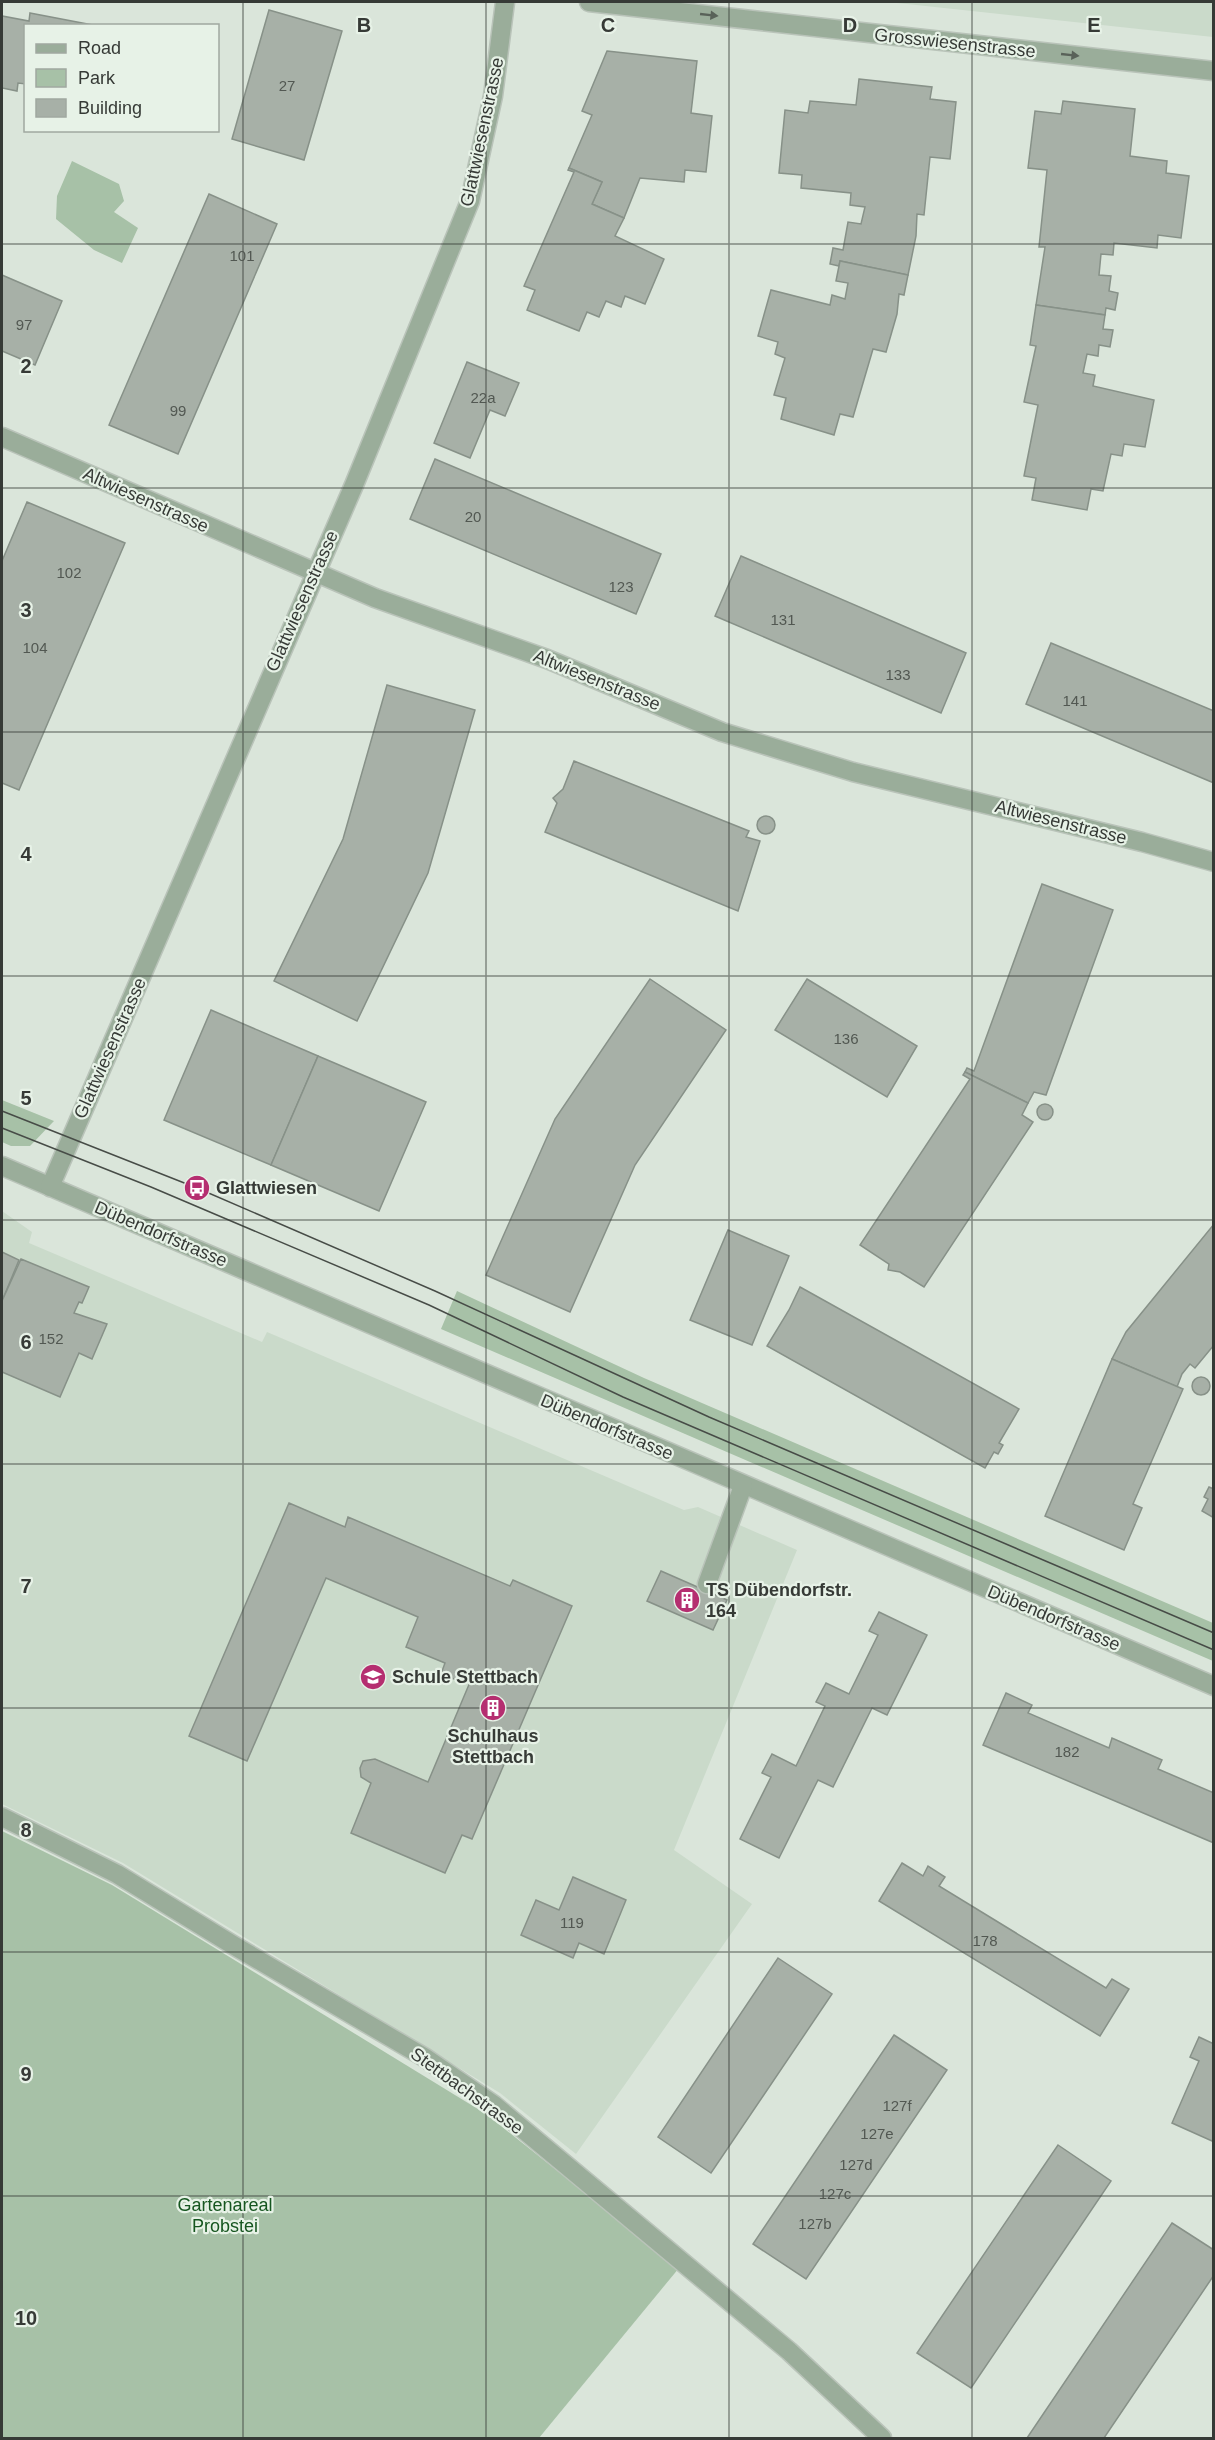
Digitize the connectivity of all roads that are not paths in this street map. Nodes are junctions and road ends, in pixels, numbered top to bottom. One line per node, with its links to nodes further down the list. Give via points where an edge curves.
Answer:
1 (505, 2): 5 (street, Glattwiesenstrasse, via 493,96 470,201)
2 (589, 2): 3 (street, Grosswiesenstrasse, one-way to 3)
3 (1214, 71)
4 (2, 437): 5 (street, Altwiesenstrasse)
5 (314, 573): 6 (street, Altwiesenstrasse, via 410,612 548,659 722,732 853,772); 8 (street, Glattwiesenstrasse)
6 (1214, 862)
7 (2, 1166): 8 (street, Dübendorfstrasse)
8 (50, 1186): 9 (street, Dübendorfstrasse)
9 (743, 1486): 10 (street); 11 (street, Dübendorfstrasse)
10 (707, 1584)
11 (1214, 1686)
12 (2, 1817): 13 (street, Stettbachstrasse, via 117,1874 424,2057 494,2105 789,2351)
13 (882, 2439)

